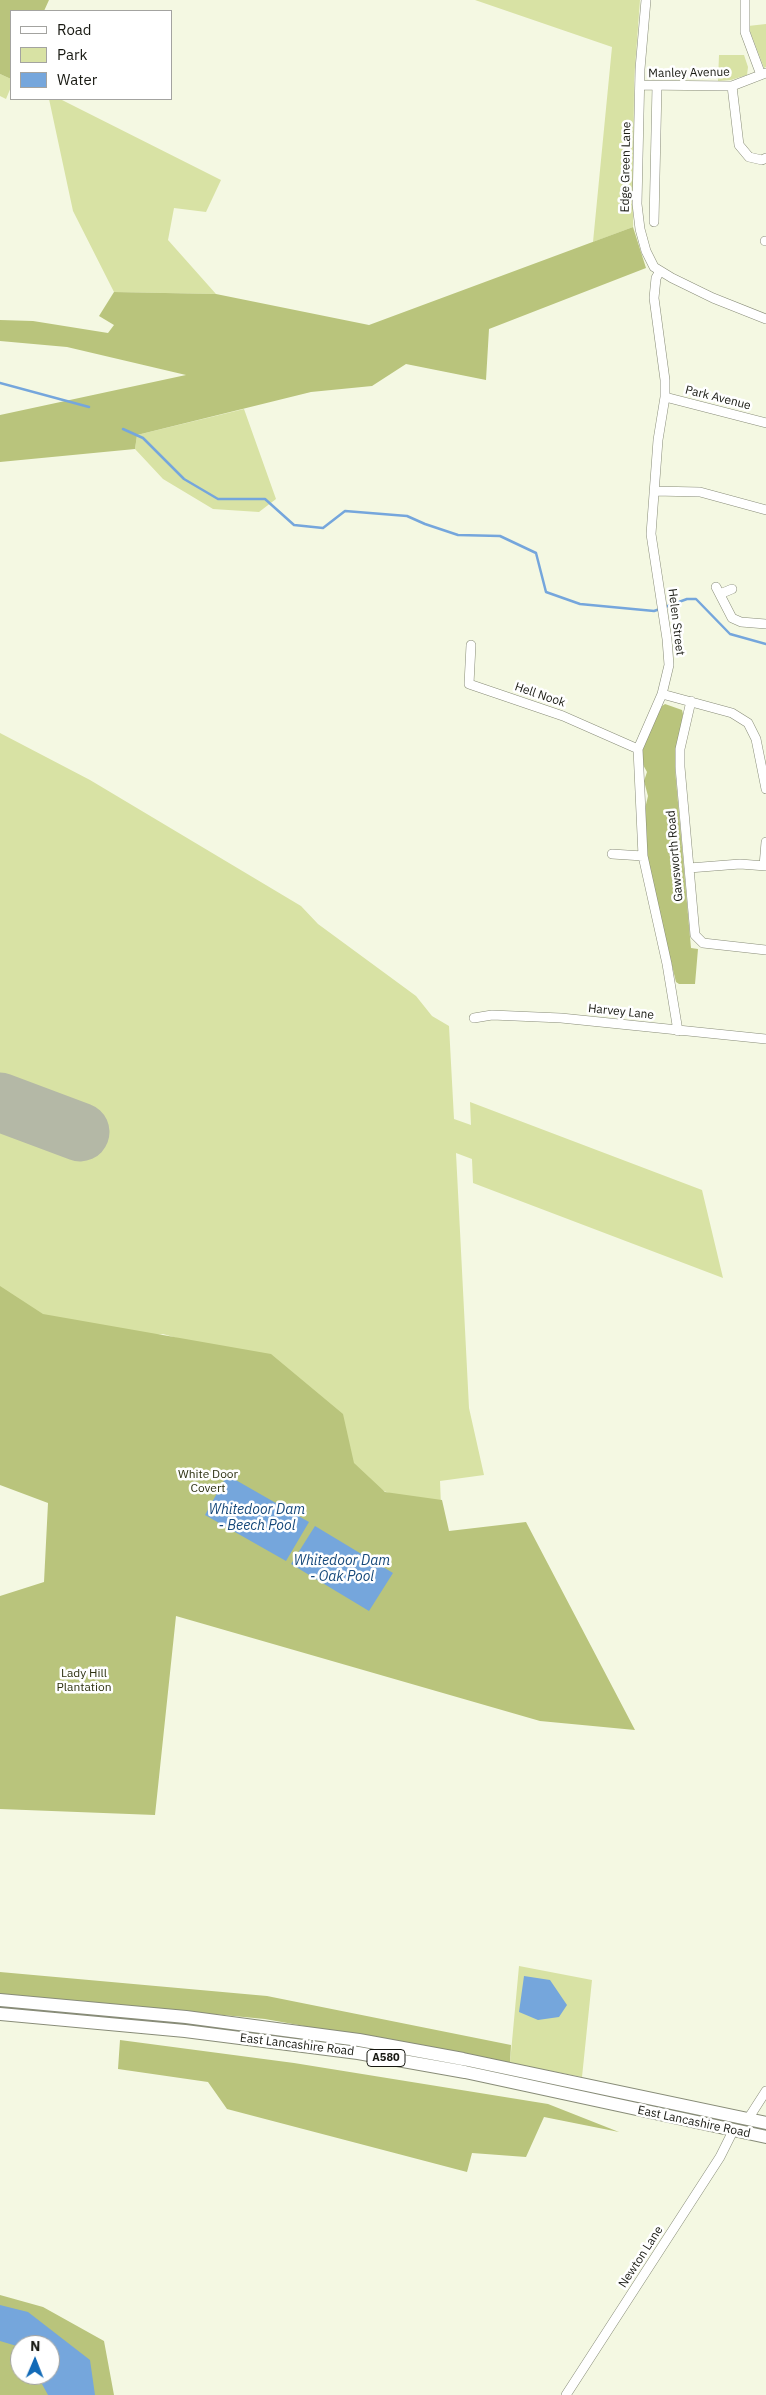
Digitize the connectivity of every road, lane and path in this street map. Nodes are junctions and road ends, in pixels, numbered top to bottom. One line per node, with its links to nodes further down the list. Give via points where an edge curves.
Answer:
1 (646, 0): 4 (street, Edge Green Lane)
2 (745, 0): 3 (street, via 746,32)
3 (764, 74): 6 (street, Manley Avenue)
4 (640, 86): 5 (street, Manley Avenue); 9 (street, Edge Green Lane, via 638,216 648,256)
5 (657, 86): 6 (street, Manley Avenue); 8 (street)
6 (732, 86): 7 (street, via 739,145 749,158)
7 (766, 158)
8 (654, 222)
9 (660, 271): 10 (street, Edge Green Lane, via 713,298); 11 (street, Helen Street, via 654,298)
10 (766, 319)
11 (665, 397): 12 (street, Park Avenue); 13 (street, Helen Street)
12 (766, 423)
13 (654, 491): 14 (street, via 700,492); 18 (street, Helen Street, via 651,534 669,665)
14 (766, 510)
15 (732, 589): 16 (street, via 718,591 732,618)
16 (766, 624)
17 (471, 644): 20 (street, Hell Nook, via 469,684 563,716)
18 (662, 694): 19 (street); 20 (street, Helen Street)
19 (691, 701): 21 (street, via 732,713 748,723 756,739); 26 (street, Gawsworth Road, via 680,749)
20 (638, 749): 24 (street, Helen Street)
21 (766, 787)
22 (766, 842): 25 (street)
23 (612, 854): 24 (street)
24 (643, 856): 29 (street, Helen Street)
25 (765, 866): 26 (street, via 740,864)
26 (689, 868): 27 (street, Gawsworth Road, via 698,941)
27 (766, 950)
28 (474, 1018): 29 (street, Harvey Lane, via 492,1015 561,1018)
29 (678, 1031): 30 (street, Harvey Lane)
30 (766, 1039)
31 (0, 2000): 34 (highway, East Lancashire Road / A580, via 186,2017 359,2040)
32 (0, 2014): 36 (highway, East Lancashire Road / A580, via 185,2031 358,2053 465,2072)
33 (766, 2091): 34 (street)
34 (748, 2119): 35 (highway, East Lancashire Road / A580)
35 (766, 2122)
36 (733, 2131): 37 (highway, East Lancashire Road / A580); 38 (street, Newton Lane, via 720,2157)
37 (766, 2137)
38 (566, 2395)

